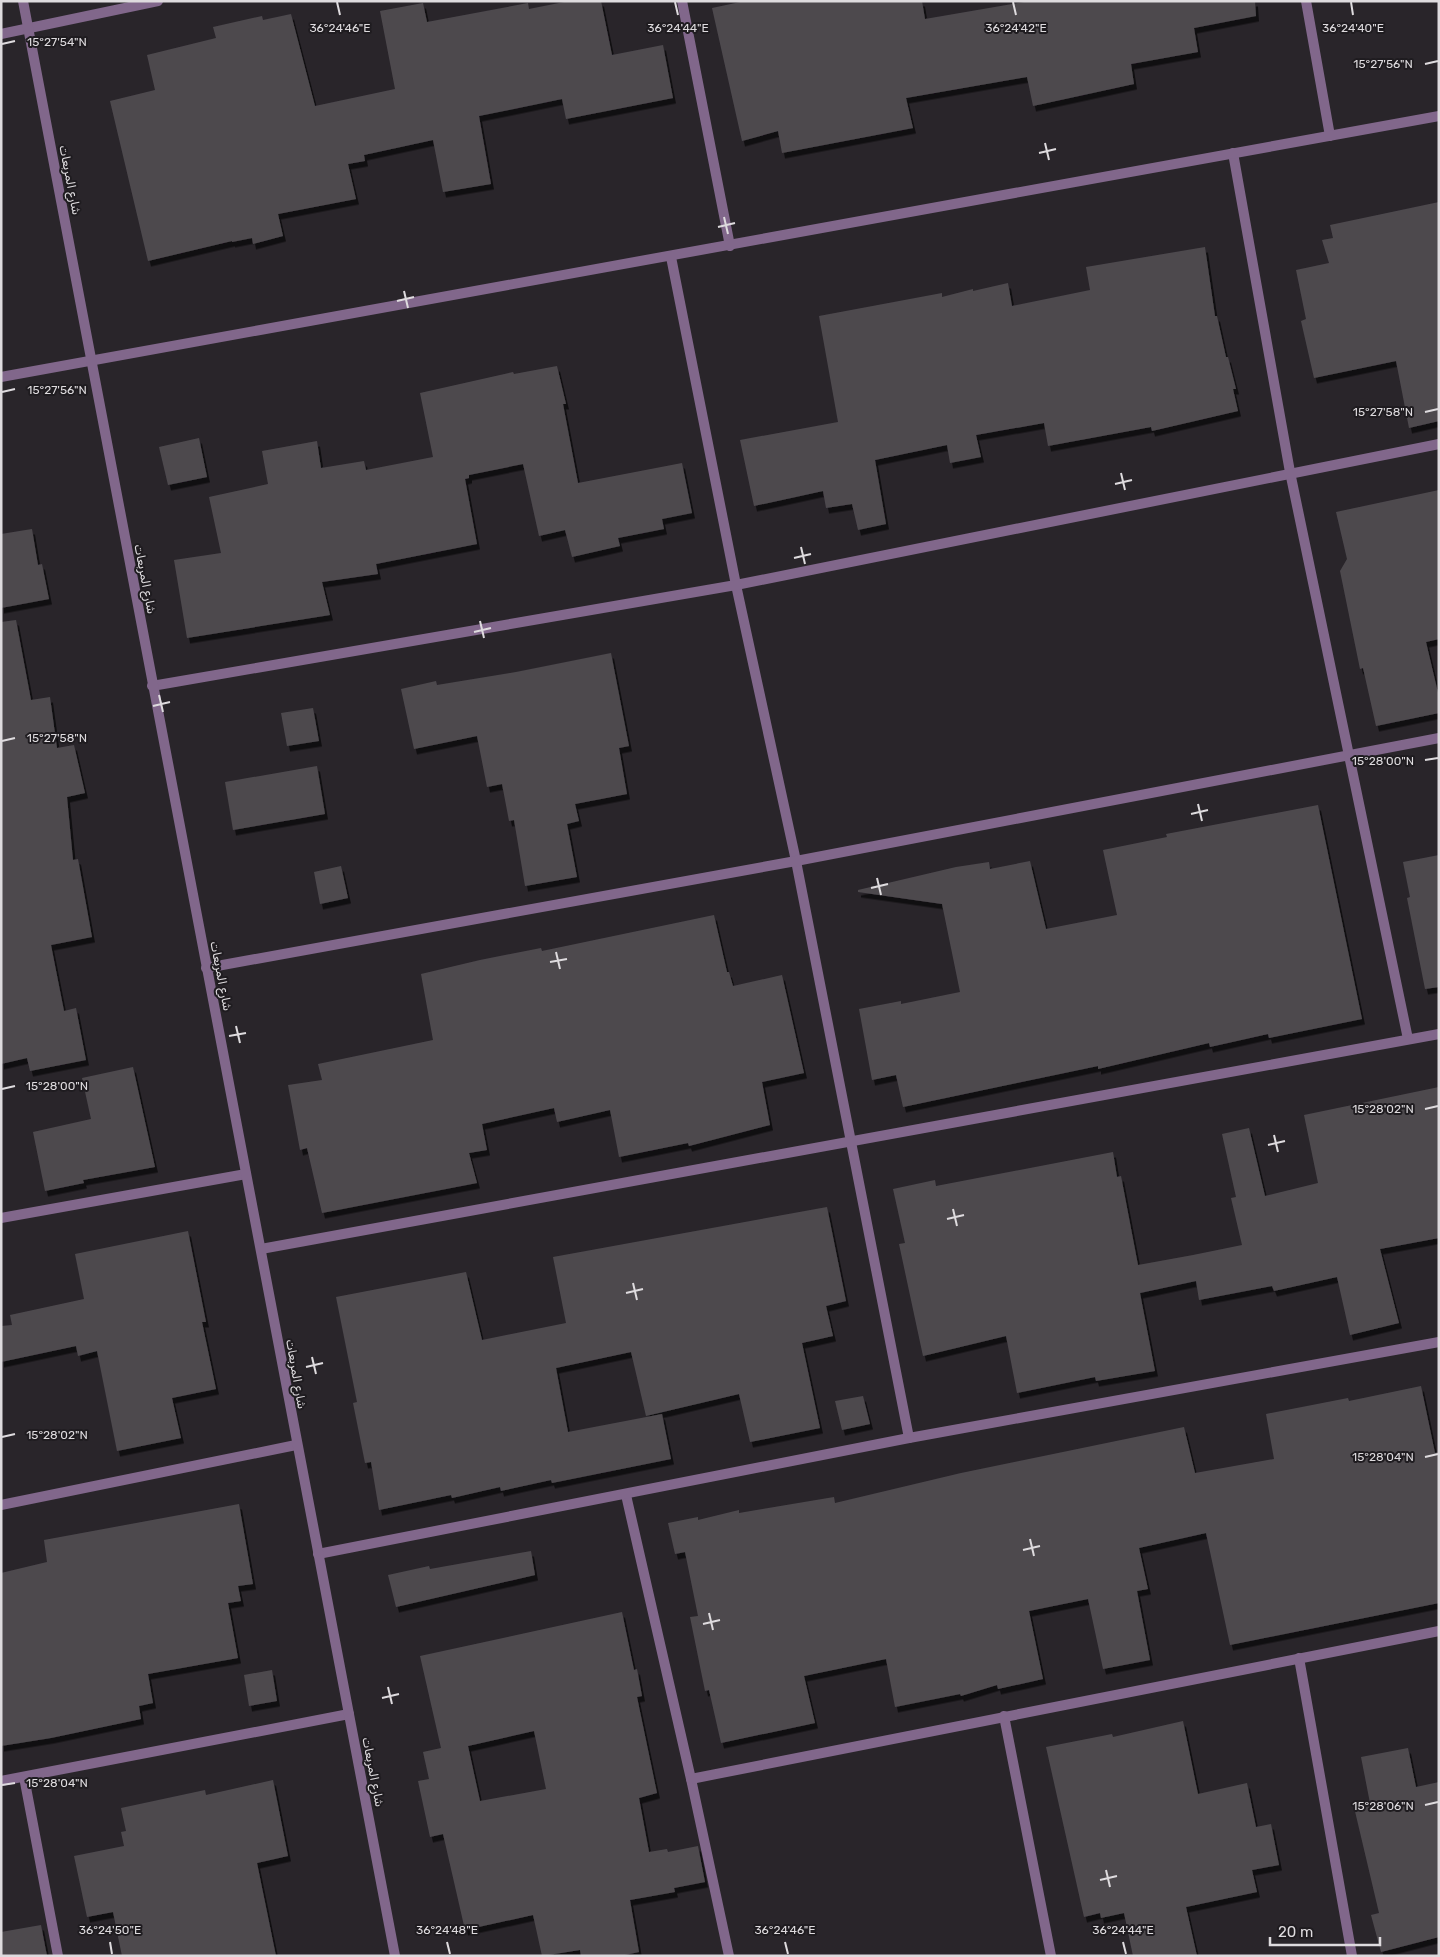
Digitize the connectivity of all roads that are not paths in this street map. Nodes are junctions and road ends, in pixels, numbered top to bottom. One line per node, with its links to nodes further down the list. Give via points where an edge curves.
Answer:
1 (23, 1): 5 (street, شارع المربعات)
2 (158, 1): 5 (street)
3 (682, 1): 10 (street)
4 (1306, 1): 8 (street)
5 (28, 29): 6 (street); 12 (street, شارع المربعات)
6 (1, 34)
7 (1439, 116): 8 (street)
8 (1330, 136): 9 (street)
9 (1233, 153): 10 (street); 15 (street)
10 (730, 246): 11 (street)
11 (671, 257): 12 (street); 16 (street)
12 (91, 360): 13 (street); 17 (street, شارع المربعات)
13 (1, 377)
14 (1439, 444): 15 (street)
15 (1290, 472): 16 (street); 19 (street)
16 (736, 585): 17 (street); 20 (street)
17 (152, 686): 21 (street, شارع المربعات)
18 (1439, 738): 19 (street)
19 (1350, 754): 20 (street); 23 (street)
20 (796, 861): 21 (street); 24 (street)
21 (206, 968): 25 (street, شارع المربعات)
22 (1439, 1034): 23 (street)
23 (1408, 1039): 24 (street)
24 (852, 1141): 27 (street); 29 (street)
25 (246, 1174): 26 (street); 27 (street, شارع المربعات)
26 (1, 1218)
27 (261, 1249): 30 (street, شارع المربعات)
28 (1439, 1342): 29 (street)
29 (909, 1438): 31 (street)
30 (296, 1445): 32 (street); 33 (street, شارع المربعات)
31 (626, 1495): 33 (street); 39 (street)
32 (1, 1505)
33 (318, 1554): 36 (street, شارع المربعات)
34 (1439, 1631): 35 (street)
35 (1299, 1658): 37 (street); 45 (street)
36 (349, 1714): 38 (street); 42 (street, شارع المربعات)
37 (1004, 1716): 39 (street); 44 (street)
38 (24, 1777): 40 (street); 41 (street)
39 (691, 1779): 43 (street)
40 (1, 1781)
41 (58, 1956)
42 (395, 1956)
43 (729, 1956)
44 (1051, 1956)
45 (1352, 1956)

